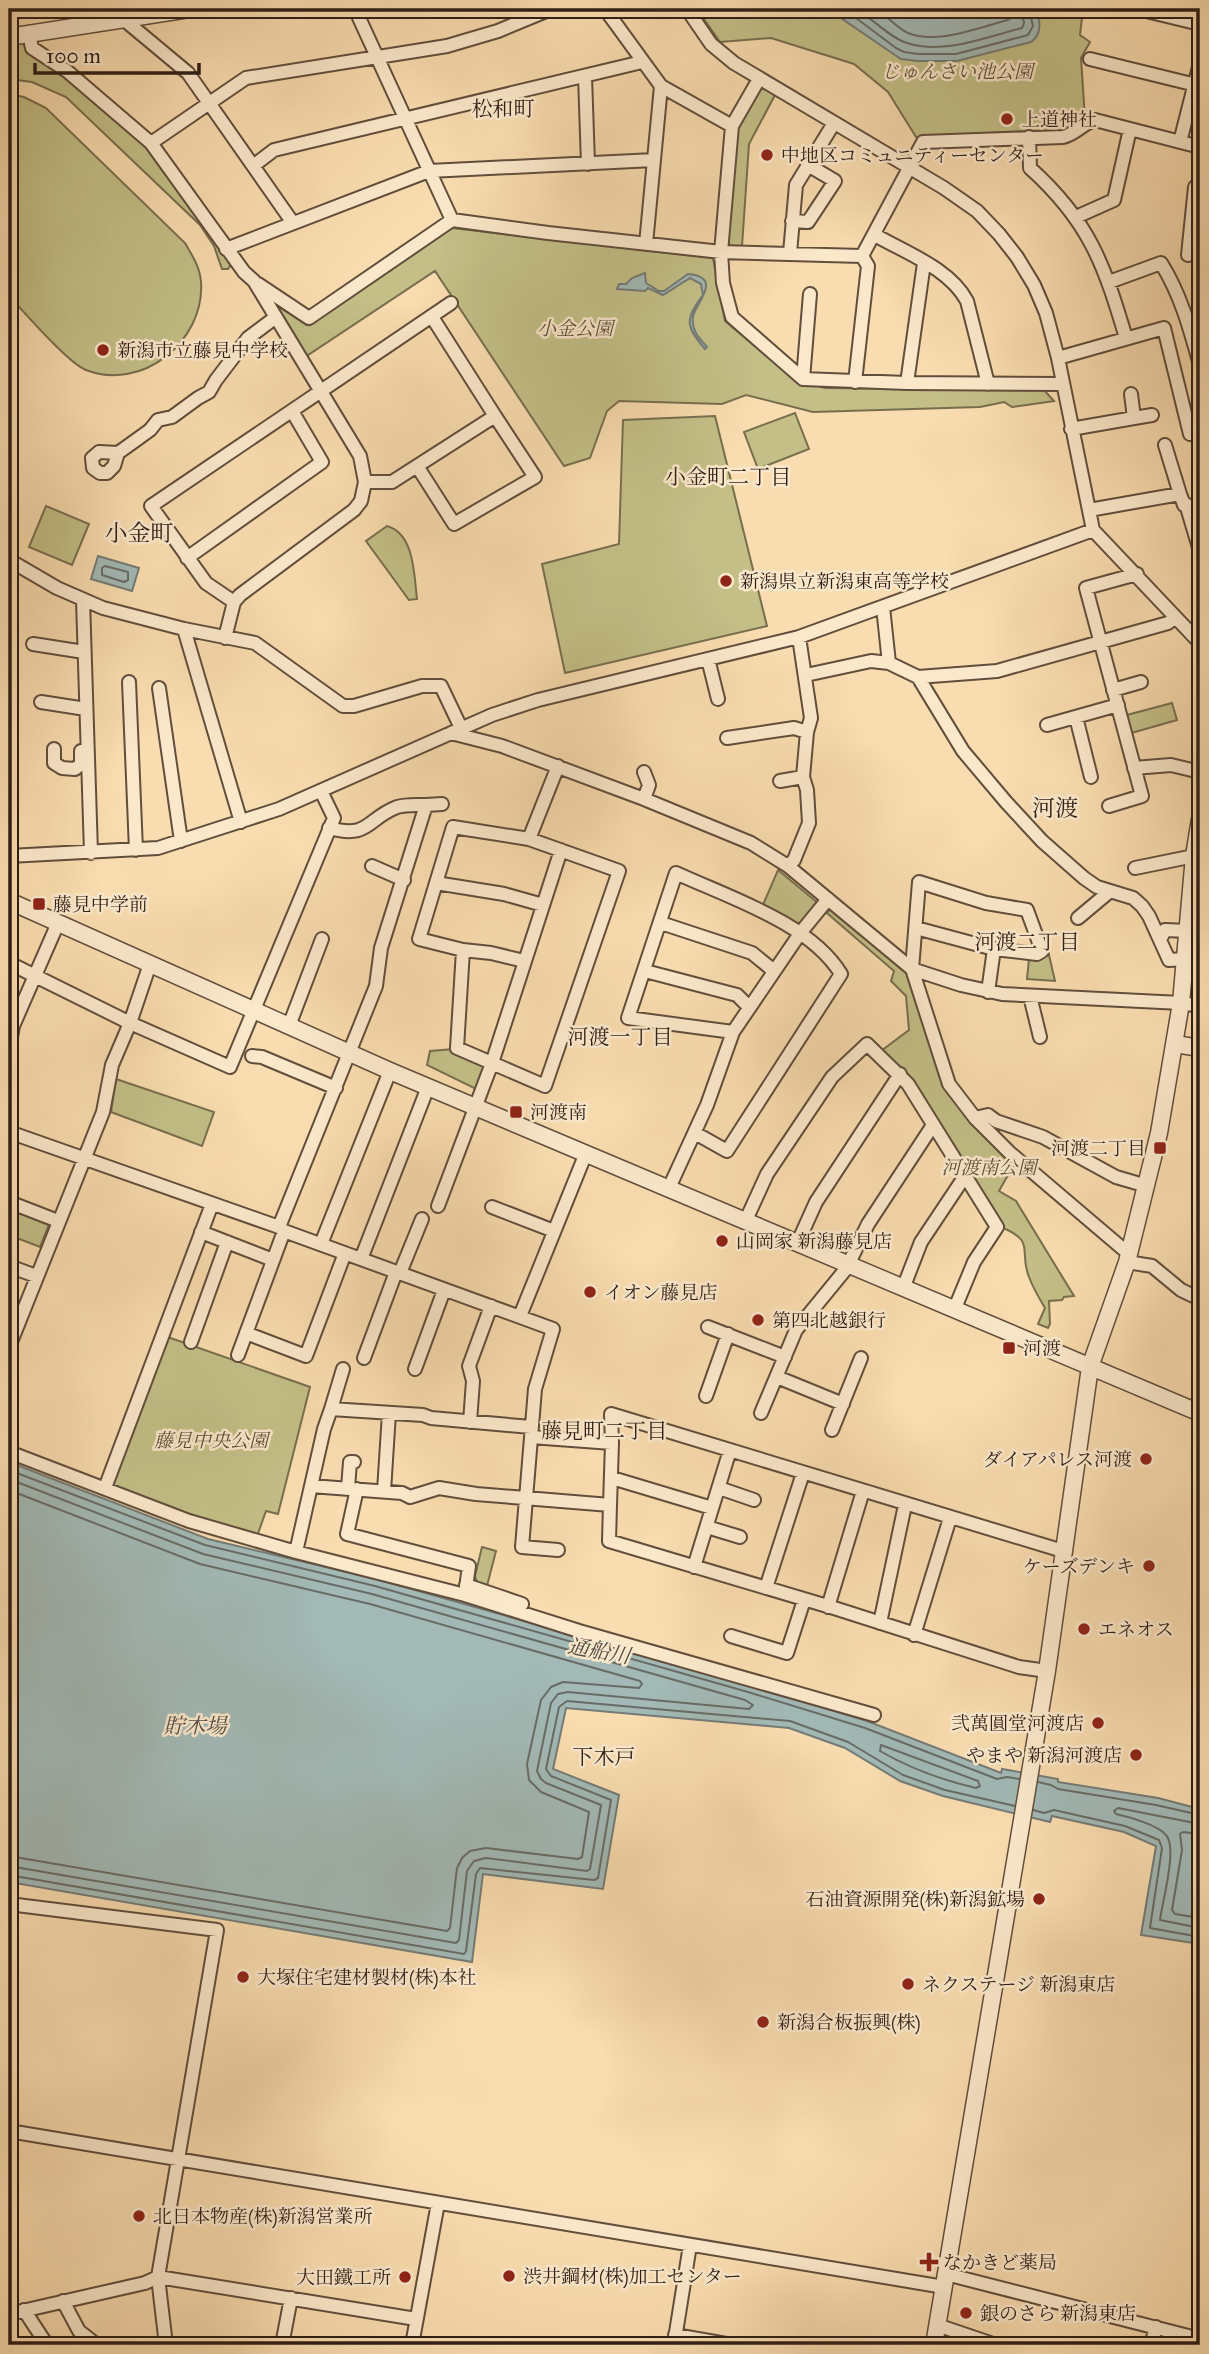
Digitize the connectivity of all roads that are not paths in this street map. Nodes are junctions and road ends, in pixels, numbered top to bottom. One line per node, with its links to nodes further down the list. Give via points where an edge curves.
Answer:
1 (189, 9): 8 (street)
2 (355, 9): 11 (street)
3 (551, 9): 11 (street, via 447,46)
4 (605, 9): 13 (street)
5 (687, 9): 16 (street, via 711,44)
6 (1138, 9): 9 (street)
7 (86, 16): 8 (street); 10 (street)
8 (122, 19): 19 (street, via 188,73)
9 (1200, 24)
10 (15, 32): 26 (street)
11 (377, 58): 19 (street, via 246,78); 20 (street)
12 (1090, 59): 17 (street)
13 (642, 62): 15 (street); 18 (street)
14 (1200, 63): 17 (street)
15 (584, 76): 20 (street); 29 (street)
16 (759, 79): 21 (street); 22 (street)
17 (1198, 85): 25 (street)
18 (661, 86): 22 (street); 28 (street)
19 (208, 103): 26 (street); 31 (street)
20 (405, 120): 31 (street, via 274,150); 33 (street)
21 (834, 123): 30 (street); 32 (street)
22 (732, 126): 42 (street)
23 (1130, 129): 24 (street, via 1095,120 1068,136); 25 (street); 35 (street, via 1114,200)
24 (1029, 137): 32 (street, via 923,142); 35 (street, via 1030,168)
25 (1180, 142): 27 (street)
26 (151, 143): 41 (street)
27 (1200, 147)
28 (654, 160): 29 (street); 40 (street)
29 (589, 164): 33 (street)
30 (808, 165): 37 (street, via 796,186); 37 (street, via 835,181 808,222)
31 (253, 166): 38 (street)
32 (909, 167): 39 (street); 54 (street, via 976,211 1011,249 1034,285)
33 (429, 171): 36 (street); 38 (street)
34 (1200, 188): 44 (street, via 1195,187)
35 (1076, 216): 48 (street)
36 (452, 220): 40 (street); 47 (street, via 309,318)
37 (792, 222): 43 (street)
38 (293, 223): 41 (street)
39 (875, 235): 45 (street); 46 (street)
40 (646, 244): 42 (street)
41 (226, 248): 47 (street)
42 (721, 252): 43 (street); 56 (street, via 732,317)
43 (790, 253): 45 (street)
44 (1188, 255)
45 (862, 256): 57 (street, via 868,265)
46 (924, 262): 58 (street); 59 (street, via 950,278 967,301)
47 (254, 281): 51 (street)
48 (1109, 282): 53 (street); 55 (street, via 1161,263 1183,304)
49 (810, 294): 56 (street)
50 (451, 303): 52 (street)
51 (276, 317): 61 (street); 70 (street, via 248,338 209,393 172,417 158,419)
52 (432, 317): 61 (street); 65 (street)
53 (1126, 338): 54 (street); 68 (street, via 1164,328)
54 (1058, 358): 60 (street)
55 (1200, 365)
56 (803, 379): 57 (street)
57 (855, 382): 58 (street)
58 (907, 383): 59 (street)
59 (988, 384): 60 (street)
60 (1063, 384): 67 (street)
61 (320, 392): 63 (street); 72 (street, via 360,456)
62 (1131, 394): 66 (street)
63 (292, 411): 77 (street, via 322,461); 77 (street, via 151,506)
64 (1152, 415): 66 (street)
65 (495, 416): 71 (street); 71 (street, via 535,477 454,524)
66 (1134, 418): 67 (street)
67 (1071, 429): 74 (street)
68 (1190, 434)
69 (1165, 445): 73 (street)
70 (118, 453)
71 (417, 467): 72 (street, via 392,482)
72 (365, 482): 81 (street, via 354,510)
73 (1180, 494): 74 (street); 76 (street)
74 (1088, 510): 75 (street)
75 (1093, 530): 79 (street); 82 (street)
76 (1200, 551)
77 (187, 558): 81 (street, via 206,583)
78 (9, 560): 80 (street)
79 (1137, 574): 83 (street); 87 (street, via 1086,588)
80 (83, 600): 84 (street); 90 (street)
81 (234, 602): 86 (street)
82 (883, 607): 85 (street); 92 (street)
83 (1175, 617): 87 (street); 88 (street)
84 (184, 629): 86 (street); 123 (street)
85 (799, 637): 91 (street); 93 (street)
86 (225, 638): 105 (street, via 255,643 343,706 441,685)
87 (1100, 643): 94 (street, via 997,671); 98 (street)
88 (1200, 643)
89 (33, 644): 90 (street)
90 (84, 652): 102 (street)
91 (708, 659): 99 (street); 105 (street, via 538,700)
92 (890, 663): 93 (street, via 857,663); 94 (street)
93 (806, 675): 106 (street, via 811,718)
94 (918, 677): 137 (street, via 963,751 1006,802 1084,878)
95 (130, 682): 127 (street)
96 (1141, 682): 98 (street)
97 (159, 688): 126 (street)
98 (1113, 690): 101 (street)
99 (718, 699)
100 (41, 702): 102 (street)
101 (1118, 705): 103 (street); 111 (street)
102 (86, 709): 109 (street)
103 (1076, 717): 104 (street); 115 (street)
104 (1047, 725)
105 (456, 731): 110 (street); 117 (street)
106 (807, 732): 107 (street, via 794,728); 114 (street)
107 (727, 738)
108 (54, 749): 109 (street, via 54,763 62,768 75,769 81,764 80,751)
109 (88, 752): 129 (street)
110 (558, 766): 118 (street); 125 (street)
111 (1134, 768): 113 (street, via 1171,765); 121 (street, via 1142,796)
112 (644, 772): 118 (street, via 649,785)
113 (1200, 772)
114 (803, 777): 116 (street); 133 (street, via 809,823)
115 (1091, 777)
116 (780, 781)
117 (321, 791): 123 (street); 124 (street, via 334,818)
118 (644, 799): 133 (street, via 751,843)
119 (442, 804): 120 (street)
120 (426, 805): 124 (street, via 397,808 360,831); 135 (street)
121 (1109, 806)
122 (1200, 819): 131 (street)
123 (241, 822): 126 (street)
124 (329, 828): 164 (street)
125 (528, 839): 128 (street); 136 (street, via 453,828)
126 (181, 841): 127 (street)
127 (136, 850): 129 (street)
128 (561, 850): 140 (street); 174 (street, via 619,871 545,1086)
129 (91, 853): 130 (street)
130 (9, 856)
131 (1194, 856): 134 (street); 145 (street)
132 (372, 866): 135 (street)
133 (788, 866): 138 (street)
134 (1135, 868)
135 (404, 880): 172 (street, via 381,947 376,986)
136 (436, 883): 140 (street); 150 (street, via 419,939)
137 (1109, 892): 141 (street); 148 (street, via 1133,898 1142,906)
138 (828, 899): 146 (street); 155 (street)
139 (9, 901): 142 (street)
140 (543, 905): 152 (street)
141 (1078, 918)
142 (58, 923): 154 (street); 158 (street)
143 (661, 923): 146 (street, via 676,873); 156 (street); 157 (street, via 752,953)
144 (915, 928): 149 (street); 149 (street, via 919,883 1027,910 1042,951); 155 (street)
145 (1188, 931): 148 (street, via 1165,930); 151 (street)
146 (801, 932): 157 (street); 183 (street, via 831,957 841,974 727,1151)
147 (322, 939): 166 (street)
148 (1160, 940): 151 (street, via 1169,960)
149 (994, 949): 159 (street)
150 (463, 950): 152 (street); 174 (street, via 457,1048)
151 (1185, 959): 161 (street)
152 (524, 961): 174 (street)
153 (9, 963): 158 (street)
154 (150, 964): 164 (street); 165 (street)
155 (912, 970): 159 (street); 180 (street, via 949,1084)
156 (645, 971): 163 (street, via 737,995); 167 (street, via 628,1018)
157 (774, 971): 163 (street)
158 (36, 977): 165 (street); 170 (street, via 13,1026)
159 (988, 992): 160 (street)
160 (1030, 996): 161 (street); 168 (street)
161 (1181, 1003): 162 (street); 169 (street)
162 (1200, 1006)
163 (749, 1007): 167 (street)
164 (254, 1010): 165 (street, via 230,1067); 166 (street)
165 (131, 1023): 185 (street, via 116,1051 103,1112)
166 (289, 1026): 172 (street)
167 (733, 1032): 183 (street)
168 (1040, 1037)
169 (1175, 1044): 171 (street); 187 (street)
170 (9, 1048)
171 (1200, 1048)
172 (350, 1053): 175 (street); 178 (street)
173 (252, 1056): 178 (street)
174 (492, 1063): 179 (street)
175 (390, 1071): 177 (street); 201 (street)
176 (900, 1074): 181 (street); 194 (street, via 867,1044 832,1077 767,1174); 200 (street, via 816,1202)
177 (428, 1087): 179 (street); 204 (street)
178 (336, 1088): 196 (street)
179 (475, 1107): 184 (street); 191 (street)
180 (975, 1118): 187 (street, via 988,1115 1043,1137 1116,1177); 203 (street)
181 (933, 1125): 186 (street); 206 (street, via 868,1224)
182 (9, 1132): 185 (street)
183 (695, 1133): 188 (street)
184 (586, 1153): 188 (street); 197 (street)
185 (83, 1158): 190 (street); 195 (street)
186 (965, 1176): 210 (street, via 921,1242); 214 (street, via 996,1227 974,1262)
187 (1147, 1186): 203 (street)
188 (669, 1188): 194 (street)
189 (9, 1202): 195 (street)
190 (212, 1204): 196 (street); 198 (street)
191 (438, 1206)
192 (492, 1207): 197 (street)
193 (422, 1219): 208 (street)
194 (747, 1220): 200 (street)
195 (58, 1221): 209 (street)
196 (281, 1229): 201 (street); 205 (street)
197 (554, 1231): 215 (street)
198 (201, 1232): 199 (street); 246 (street)
199 (227, 1242): 205 (street); 220 (street)
200 (798, 1242): 206 (street)
201 (321, 1244): 202 (street)
202 (345, 1253): 204 (street); 218 (street, via 306,1356)
203 (1128, 1258): 212 (street, via 1152,1266); 226 (street)
204 (361, 1259): 208 (street)
205 (274, 1260): 218 (street)
206 (849, 1264): 210 (street); 223 (street, via 796,1330)
207 (9, 1266): 209 (street)
208 (398, 1273): 211 (street); 224 (street)
209 (36, 1276): 217 (street)
210 (904, 1286): 214 (street)
211 (444, 1290): 213 (street); 228 (street)
212 (1200, 1299)
213 (491, 1306): 215 (street); 236 (street, via 469,1366 473,1381)
214 (955, 1308): 226 (street)
215 (520, 1316): 238 (street, via 553,1329 535,1390)
216 (708, 1327): 219 (street)
217 (12, 1330): 221 (street)
218 (246, 1333): 222 (street)
219 (728, 1334): 223 (street); 230 (street)
220 (191, 1342)
221 (9, 1347)
222 (238, 1354)
223 (785, 1357): 229 (street)
224 (365, 1358)
225 (861, 1358): 231 (street)
226 (1090, 1367): 235 (street); 260 (street)
227 (343, 1369): 232 (street)
228 (415, 1369)
229 (777, 1377): 231 (street); 234 (street)
230 (706, 1396)
231 (843, 1404): 237 (street)
232 (331, 1409): 233 (street); 245 (street)
233 (389, 1413): 236 (street); 249 (street)
234 (761, 1413)
235 (1200, 1413)
236 (470, 1422): 238 (street)
237 (832, 1430)
238 (531, 1432): 239 (street); 251 (street)
239 (612, 1443): 240 (street, via 611,1414); 244 (street)
240 (730, 1450): 243 (street); 247 (street)
241 (9, 1452): 246 (street)
242 (354, 1462): 248 (street, via 350,1462)
243 (803, 1473): 250 (street); 263 (street)
244 (612, 1478): 253 (street); 255 (street)
245 (311, 1486): 248 (street); 261 (street)
246 (106, 1488): 261 (street, via 189,1521)
247 (719, 1488): 252 (street); 255 (street)
248 (352, 1489): 249 (street); 264 (street, via 347,1534 469,1566)
249 (384, 1491): 251 (street, via 410,1497 439,1488)
250 (863, 1491): 254 (street); 266 (street)
251 (526, 1499): 253 (street); 259 (street, via 522,1547)
252 (754, 1500)
253 (610, 1505): 262 (street, via 609,1541)
254 (905, 1505): 256 (street); 267 (street)
255 (712, 1508): 257 (street)
256 (950, 1518): 260 (street); 268 (street)
257 (707, 1527): 258 (street); 262 (street)
258 (740, 1538)
259 (558, 1550)
260 (1063, 1551): 270 (street)
261 (296, 1552): 264 (street)
262 (694, 1567): 263 (street)
263 (766, 1588): 265 (street)
264 (465, 1590): 271 (street, via 562,1626)
265 (804, 1600): 266 (street); 269 (street, via 787,1653)
266 (828, 1606): 267 (street)
267 (880, 1623): 268 (street)
268 (914, 1635): 270 (street)
269 (731, 1636)
270 (1047, 1671): 278 (street)
271 (874, 1715)
272 (9, 1904): 274 (street, via 217,1930)
273 (9, 2131): 274 (street)
274 (177, 2160): 275 (street); 277 (street)
275 (438, 2203): 276 (street); 283 (street)
276 (690, 2245): 278 (street); 287 (street)
277 (158, 2277): 279 (street); 280 (street); 290 (street)
278 (945, 2280): 284 (street); 285 (street)
279 (291, 2298): 283 (street); 291 (street)
280 (63, 2301): 281 (street); 289 (street, via 79,2331)
281 (24, 2311): 282 (street); 288 (street)
282 (9, 2314)
283 (416, 2319): 292 (street)
284 (937, 2325): 294 (street); 295 (street)
285 (1156, 2328): 286 (street); 296 (street)
286 (1200, 2339)
287 (675, 2340): 293 (street)
288 (47, 2345)
289 (97, 2345)
290 (166, 2345)
291 (282, 2345)
292 (412, 2345)
293 (732, 2345)
294 (934, 2345)
295 (996, 2345)
296 (1151, 2345)

